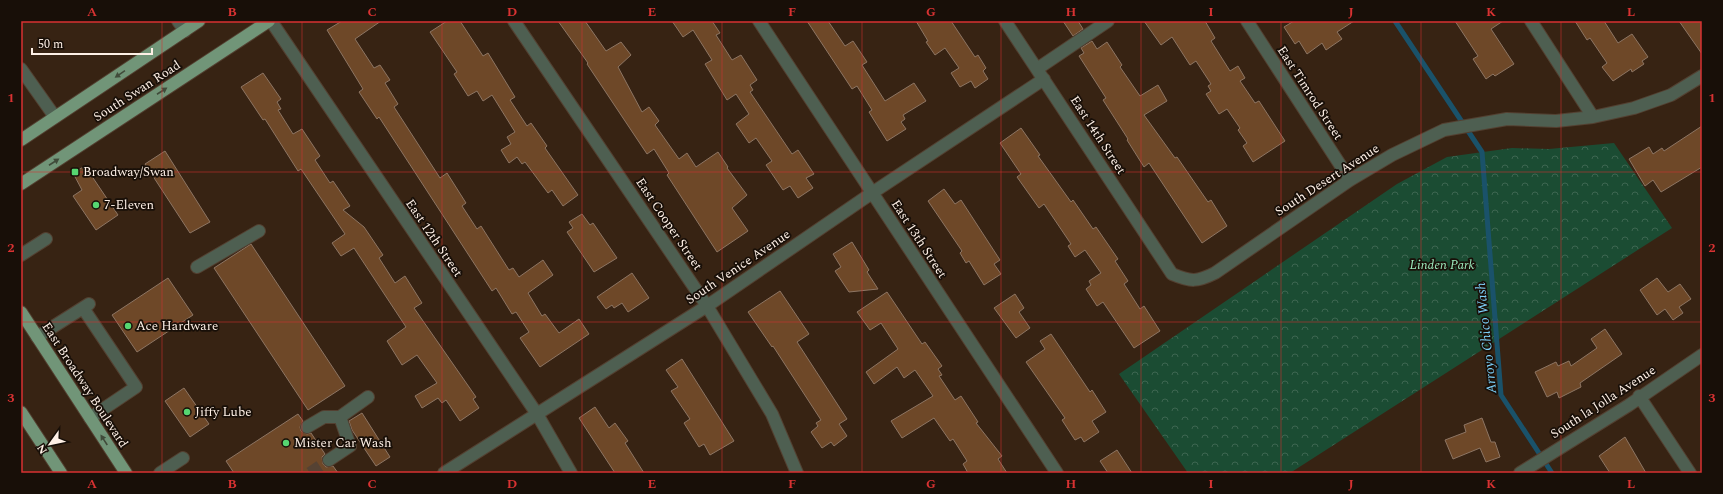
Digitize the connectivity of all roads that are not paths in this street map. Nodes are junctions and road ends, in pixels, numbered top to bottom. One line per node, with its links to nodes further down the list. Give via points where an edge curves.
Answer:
1 (199, 21): 9 (main road, South Swan Road)
2 (270, 21): 17 (main road, South Swan Road, one-way to 2); 31 (street, East 12th Street)
3 (514, 21): 24 (street, East Cooper Street)
4 (758, 21): 18 (street, East 13th Street)
5 (1005, 21): 11 (street, East 14th Street)
6 (1108, 21): 11 (street, South Venice Avenue)
7 (1247, 21): 16 (street, East Timrod Street)
8 (1531, 21): 13 (street)
9 (181, 26): 14 (main road, South Swan Road, one-way to 14)
10 (21, 69): 14 (street)
11 (1041, 74): 18 (street, South Venice Avenue); 22 (street, East 14th Street)
12 (1702, 76): 13 (street, South Desert Avenue, via 1671,95 1634,108)
13 (1593, 117): 16 (street, South Desert Avenue, via 1556,121 1507,120 1444,130 1392,155)
14 (55, 118): 15 (main road, South Swan Road)
15 (21, 140)
16 (1350, 180): 22 (street, South Desert Avenue, via 1215,273 1199,280 1184,279 1172,274)
17 (21, 184)
18 (872, 193): 24 (street, South Venice Avenue); 43 (street, East 13th Street)
19 (259, 230): 23 (street)
20 (46, 239): 21 (street)
21 (21, 255)
22 (1166, 265)
23 (197, 267)
24 (707, 306): 31 (street, South Venice Avenue); 42 (street, East Cooper Street, via 772,414)
25 (21, 312): 26 (main road, East Broadway Boulevard)
26 (38, 337): 33 (main road, East Broadway Boulevard); 33 (street, via 86,306 136,387)
27 (1702, 355): 28 (street, South la Jolla Avenue)
28 (1639, 396): 44 (street, South la Jolla Avenue); 45 (street)
29 (368, 397): 32 (street)
30 (21, 412): 37 (main road)
31 (537, 414): 40 (street, South Venice Avenue); 41 (street, East 12th Street)
32 (340, 417): 34 (street, via 324,417); 36 (street, via 350,446)
33 (90, 418): 38 (main road, East Broadway Boulevard, one-way to 33)
34 (307, 427)
35 (183, 458): 39 (street)
36 (329, 460)
37 (61, 473)
38 (126, 473)
39 (160, 473)
40 (444, 473)
41 (571, 473)
42 (798, 473)
43 (1057, 473)
44 (1520, 473)
45 (1690, 473)

